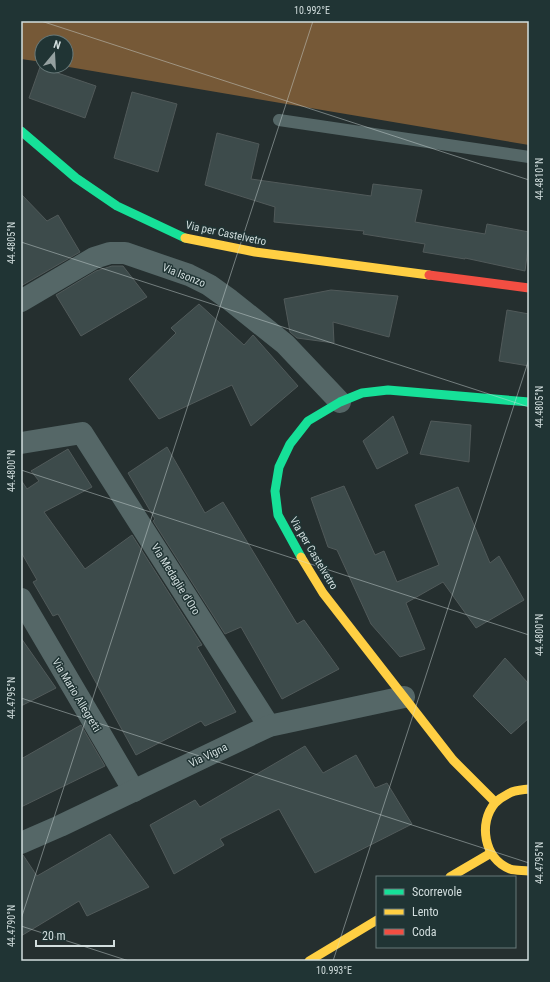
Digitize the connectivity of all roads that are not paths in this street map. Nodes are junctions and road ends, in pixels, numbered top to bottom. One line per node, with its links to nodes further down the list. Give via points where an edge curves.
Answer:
1 (279, 120): 3 (lane)
2 (21, 131): 4 (street, Via per Castelvetro, via 76,178 116,206 184,238 255,252)
3 (529, 157)
4 (529, 288)
5 (21, 301): 6 (street, Via Isonzo, via 94,258 110,253 125,253 189,275 225,296 284,344)
6 (340, 402): 7 (street, Via per Castelvetro, via 362,393 388,390); 10 (street, Via per Castelvetro, via 308,421 290,444 279,467 275,491 278,515 323,593)
7 (529, 402)
8 (21, 443): 11 (street, Via Medaglie d'Oro, via 82,433)
9 (21, 599): 13 (street, Via Mario Allegretti)
10 (404, 697): 11 (street, Via Vigna); 14 (street, Via per Castelvetro, via 453,760)
11 (269, 726): 13 (street, Via Vigna)
12 (529, 788): 14 (street, via 510,791)
13 (134, 791): 15 (street, Via Vigna)
14 (495, 802): 16 (street, via 484,827)
15 (21, 843)
16 (491, 853): 17 (street, via 506,866); 18 (street)
17 (529, 871)
18 (452, 876)
19 (376, 921): 20 (street)
20 (309, 961)

